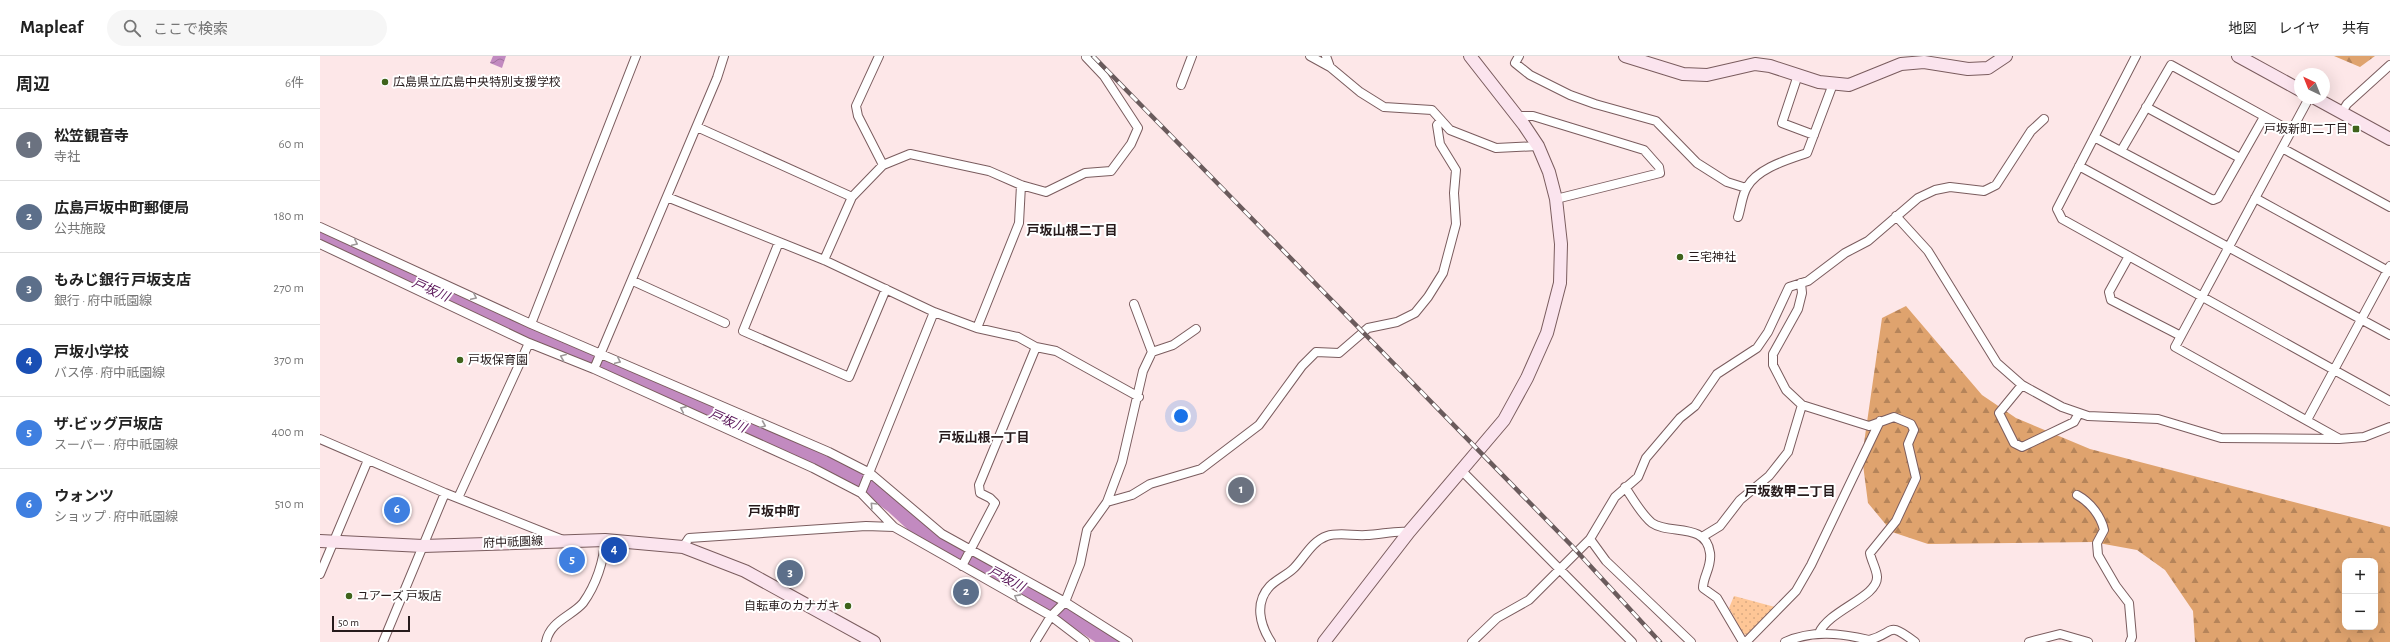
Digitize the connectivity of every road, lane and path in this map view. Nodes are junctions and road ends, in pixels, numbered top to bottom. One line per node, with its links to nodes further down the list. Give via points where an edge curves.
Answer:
1 (636, 56): 63 (street)
2 (724, 56): 28 (street)
3 (880, 56): 37 (street, via 856,106 858,116)
4 (1192, 56): 18 (street)
5 (1310, 56): 15 (street)
6 (1326, 56): 15 (street)
7 (1470, 56): 24 (street)
8 (1519, 56): 40 (street, via 1515,63 1530,75 1570,95 1656,121 1697,163 1727,182)
9 (1625, 56): 16 (street, via 1683,74 1707,75 1755,64)
10 (2006, 56): 17 (street, via 1988,68 1968,70 1924,62 1901,64 1849,85)
11 (2136, 56): 31 (street)
12 (2238, 56): 19 (street)
13 (1086, 58): 39 (street, via 1104,76 1135,121 1138,128 1131,144 1118,165 1106,173 1085,173 1046,192)
14 (2390, 65): 23 (street, via 2347,104)
15 (1330, 67): 27 (street, via 1384,108 1432,110)
16 (1798, 75): 17 (street); 30 (street, via 1782,123)
17 (1833, 84): 30 (street)
18 (1181, 85)
19 (2294, 87)
20 (2306, 104): 29 (street)
21 (2327, 104): 23 (street)
22 (2146, 107): 25 (street, via 2170,65); 35 (street); 36 (street)
23 (2342, 112): 32 (street)
24 (1517, 116): 33 (street); 44 (street, via 1533,116 1644,150 1659,167 1660,173)
25 (2264, 117): 29 (street); 36 (street)
26 (2044, 119): 46 (street, via 2032,131 1996,185 1984,191 1950,187 1935,190 1918,198)
27 (1441, 120): 33 (street, via 1450,130 1496,148); 92 (street, via 1437,125 1438,138 1456,170 1456,224 1442,273 1415,313 1397,322 1368,328 1339,352 1316,352 1259,425 1200,469 1150,484 1132,495)
28 (697, 127): 41 (street); 42 (street)
29 (2291, 131): 34 (street)
30 (1814, 135): 40 (street, via 1807,153 1756,176)
31 (2094, 137): 35 (street); 38 (street)
32 (2390, 139)
33 (1538, 146): 44 (street)
34 (2282, 148): 43 (street); 45 (street)
35 (2121, 151): 36 (street, via 2213,200 2218,198)
36 (2240, 158)
37 (884, 165): 39 (street, via 910,154 989,170); 42 (street)
38 (2079, 166): 51 (street); 52 (street, via 2057,209 2062,219)
39 (1021, 185): 64 (street, via 1019,223)
40 (1746, 188): 47 (street)
41 (667, 197): 49 (street); 55 (street)
42 (852, 197): 53 (street)
43 (2255, 198): 51 (street); 54 (street)
44 (1556, 199): 85 (street, via 1561,244 1560,283 1547,333 1527,378 1504,420)
45 (2390, 207)
46 (1896, 216): 56 (street, via 1868,241); 74 (street, via 1928,251 1997,362)
47 (1738, 218)
48 (320, 227): 63 (street, one-way to 63)
49 (779, 242): 53 (street); 57 (street, via 743,331 850,377)
50 (320, 244): 68 (street)
51 (2229, 247): 58 (street); 61 (street)
52 (2129, 256): 58 (street); 67 (street, via 2109,292 2112,300)
53 (824, 260): 57 (street)
54 (2389, 269): 61 (street)
55 (633, 281): 62 (street); 71 (street)
56 (1801, 283): 77 (street, via 1802,293 1798,309 1773,354 1773,365 1786,390); 87 (street, via 1786,290 1768,332 1756,348 1717,374 1695,406 1680,418 1646,458 1638,477)
57 (886, 289): 60 (street)
58 (2203, 296): 67 (street); 73 (street)
59 (1134, 304): 70 (street)
60 (934, 312): 64 (street); 86 (street)
61 (2361, 320): 66 (street); 73 (street)
62 (725, 323)
63 (531, 324): 71 (street)
64 (977, 328): 69 (street, via 1018,337)
65 (1196, 329): 70 (street, via 1173,345)
66 (2390, 335)
67 (2181, 336): 79 (street, via 2175,347)
68 (529, 343): 72 (street, one-way to 68); 91 (street)
69 (1036, 347): 75 (street, via 1056,351); 103 (street, via 978,485 980,493 995,503)
70 (1152, 352): 75 (street, via 1143,371)
71 (601, 353): 72 (street); 86 (street, one-way to 86, via 829,452)
72 (594, 369): 88 (street, one-way to 72)
73 (2334, 370): 76 (street); 79 (street)
74 (2022, 385): 78 (street, via 2062,408); 78 (street, via 1999,413 2014,443 2022,447 2074,422)
75 (1139, 397): 92 (street, via 1122,462)
76 (2390, 400)
77 (1802, 406): 80 (street, via 1869,426); 95 (street, via 1788,452 1769,476 1740,500 1720,526)
78 (2079, 413): 83 (street, via 2115,419 2158,419 2221,438)
79 (2308, 420): 83 (street)
80 (1880, 421): 109 (street, via 1894,417 1911,424 1914,430 1908,444 1916,478 1896,521 1870,553 1877,575 1874,587 1831,616 1823,623); 122 (street, via 1796,590)
81 (2390, 427): 83 (street, via 2364,437)
82 (320, 439): 84 (street)
83 (2339, 439)
84 (368, 460): 89 (street); 100 (street)
85 (1461, 470): 94 (street); 105 (street)
86 (869, 475): 88 (street); 103 (street)
87 (1625, 486): 95 (street, via 1643,513 1654,524 1688,531); 96 (street)
88 (862, 490): 93 (street, one-way to 88)
89 (445, 493): 91 (street); 101 (street)
90 (2078, 495): 127 (street, via 2088,500 2102,524 2104,530 2097,543 2098,555 2129,603 2132,637)
91 (458, 498): 97 (street)
92 (1107, 502): 107 (street, via 1087,530 1080,564)
93 (894, 527): 102 (street, via 866,526 689,538); 104 (street)
94 (1409, 532): 116 (street, via 1326,536 1317,542 1294,569 1270,586 1263,597 1259,615 1263,630); 117 (street)
95 (1702, 537): 121 (street, via 1710,552 1710,566 1703,580 1703,588 1717,598)
96 (1590, 539): 105 (street); 120 (street, via 1606,561)
97 (564, 540): 98 (street, 府中祇園線); 101 (street, 府中祇園線)
98 (605, 540): 102 (street, 府中祇園線); 112 (street, via 604,561 583,602 557,624)
99 (320, 542): 100 (street, 府中祇園線)
100 (334, 542): 101 (street, 府中祇園線); 106 (street)
101 (423, 546): 111 (street)
102 (683, 547): 110 (street, 府中祇園線, via 744,570)
103 (969, 553): 104 (street); 107 (street)
104 (963, 564): 108 (street, one-way to 104)
105 (1559, 570): 118 (street, via 1529,600 1497,618); 119 (street)
106 (320, 574)
107 (1063, 604): 108 (street); 115 (street)
108 (1053, 614): 113 (street); 114 (street)
109 (1819, 633): 123 (street, via 1798,636); 124 (street, via 1849,635 1869,640 1888,630 1896,629)
110 (868, 640)
111 (383, 642)
112 (546, 642)
113 (1035, 642)
114 (1085, 642)
115 (1128, 642)
116 (1271, 642)
117 (1324, 642)
118 (1472, 642)
119 (1632, 642)
120 (1691, 642)
121 (1742, 642)
122 (1746, 642)
123 (1785, 642)
124 (1915, 642)
125 (2029, 642): 126 (street, via 2060,634)
126 (2088, 642)
127 (2130, 642)

